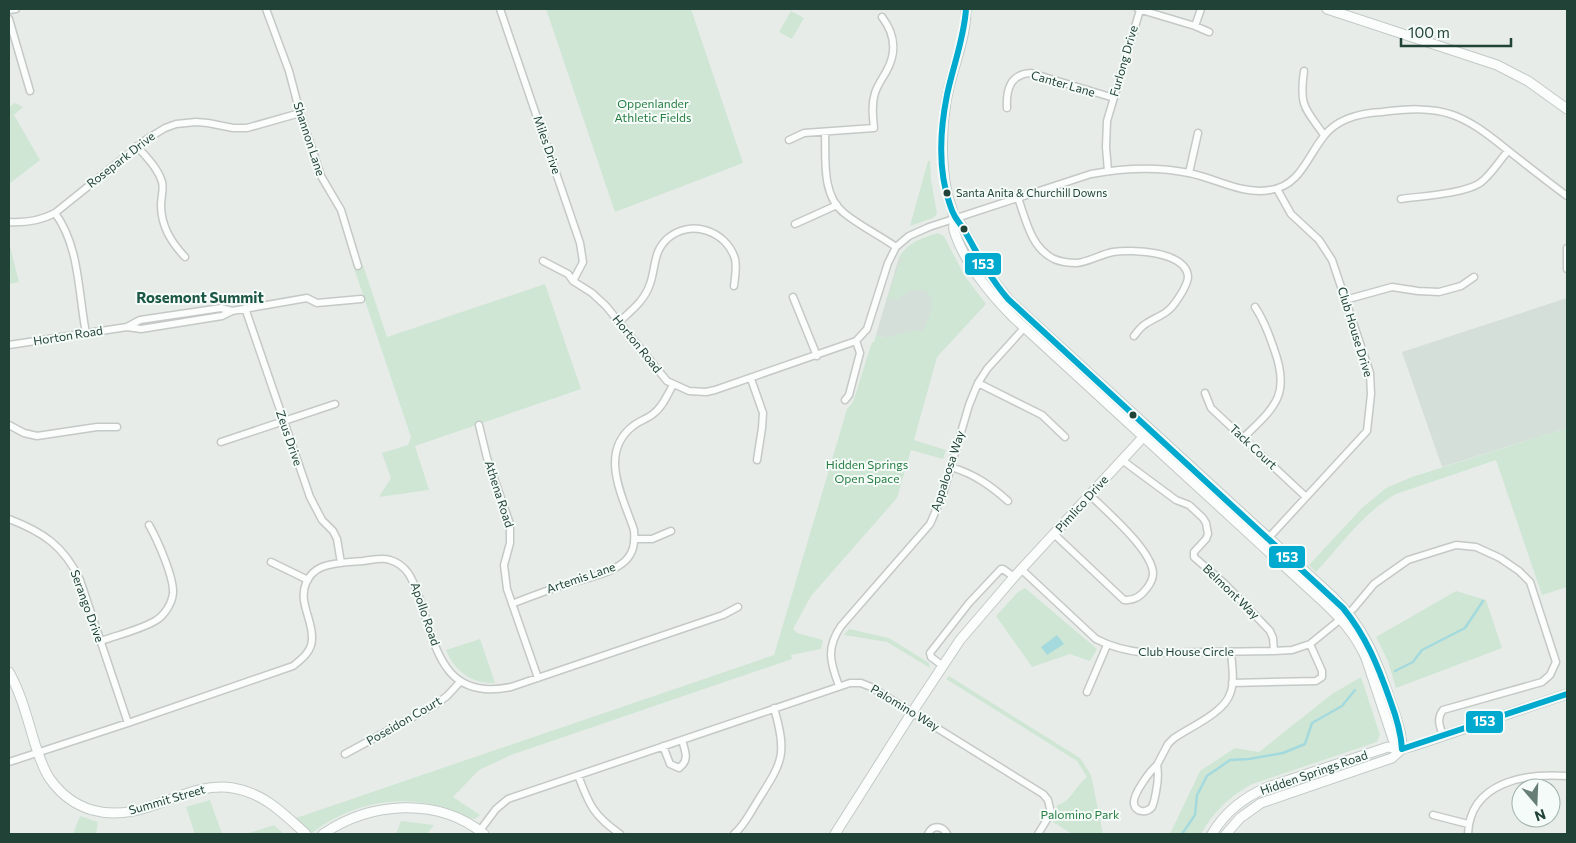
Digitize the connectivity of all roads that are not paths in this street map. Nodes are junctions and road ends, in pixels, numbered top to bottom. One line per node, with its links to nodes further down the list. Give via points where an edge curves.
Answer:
1 (16, 9): 8 (street)
2 (266, 9): 18 (street, Shannon Lane)
3 (500, 9): 43 (street, Miles Drive, via 580,243 583,262)
4 (966, 9): 33 (main road, via 964,32 942,130 943,168)
5 (1139, 9): 11 (street, Furlong Drive); 15 (street, Furlong Drive)
6 (1201, 9): 11 (street)
7 (1327, 9): 17 (main road, via 1497,65 1528,81)
8 (9, 10)
9 (882, 17): 19 (street, via 891,32 894,50 873,100 874,128)
10 (9, 19): 14 (street)
11 (1195, 26): 12 (street, Furlong Drive)
12 (1209, 32)
13 (1304, 71): 21 (street, via 1303,105)
14 (30, 91)
15 (1114, 98): 16 (street, Canter Lane, via 1026,73 1020,74 1009,86); 25 (street, Furlong Drive, via 1107,121)
16 (1007, 108)
17 (1567, 110)
18 (300, 113): 23 (street, Rosepark Drive, via 247,128 196,122 176,124 154,133); 40 (street, Shannon Lane, via 321,176 341,210)
19 (825, 132): 22 (street, via 804,133); 31 (street, via 828,186)
20 (1198, 133): 26 (street)
21 (1324, 135): 24 (street, via 1341,122 1364,114 1432,110 1454,115); 27 (street, via 1302,170)
22 (789, 140)
23 (137, 146): 32 (street, Rosepark Drive); 38 (street, via 160,176 164,224 172,242)
24 (1508, 150): 28 (street); 30 (street, via 1490,174 1477,184 1456,191)
25 (1108, 171): 26 (street, via 1147,168); 29 (street, via 1075,178)
26 (1189, 173): 27 (street, via 1243,189)
27 (1277, 189): 47 (street, Club House Drive, via 1291,214 1313,233 1328,252)
28 (1567, 196)
29 (1018, 198): 33 (street); 53 (street, via 1035,241 1055,259 1078,263 1112,252 1139,251 1168,257 1184,267 1187,282 1174,305 1144,325)
30 (1401, 199)
31 (837, 205): 35 (street); 36 (street)
32 (55, 213): 34 (street, Rosepark Drive, via 29,222); 52 (street, via 72,247)
33 (955, 219): 36 (street, via 918,231); 51 (main road, via 956,234 983,284); 67 (main road, via 962,226 983,267 1008,299)
34 (9, 222)
35 (794, 224)
36 (896, 247): 54 (street, via 868,329)
37 (1567, 248): 41 (street)
38 (185, 257)
39 (543, 261): 43 (street, Horton Road, via 568,274)
40 (358, 266)
41 (1567, 269)
42 (1474, 277): 47 (street, via 1461,286 1439,292 1392,287)
43 (574, 281): 50 (street, Horton Road, via 592,293)
44 (734, 286): 50 (street, via 735,260 723,239 706,230 681,231 668,238 659,249 646,293)
45 (793, 297): 56 (street)
46 (361, 299): 49 (street, Horton Road, via 318,303 307,298)
47 (1346, 300): 75 (street, Club House Drive, via 1370,373 1369,418 1360,439)
48 (1255, 307): 69 (street, via 1263,318 1280,363 1282,384 1272,409)
49 (245, 308): 52 (street, Horton Road, via 232,311 221,308 140,320 128,327); 63 (street, Zeus Drive)
50 (619, 322): 59 (street, Horton Road)
51 (1024, 328): 58 (street, Appaloosa Way); 67 (main road)
52 (86, 333): 55 (street, Horton Road)
53 (1134, 336)
54 (856, 342): 56 (street); 61 (street, via 860,353 849,395)
55 (9, 345)
56 (816, 356): 57 (street)
57 (751, 379): 59 (street, via 706,392 689,391); 71 (street, via 763,414)
58 (978, 383): 68 (street, via 1042,415); 73 (street, Appaloosa Way)
59 (673, 385): 81 (street, via 659,408 623,436 615,455 615,475)
60 (1205, 393): 69 (street, Tack Court, via 1211,408)
61 (844, 400)
62 (335, 404): 63 (street)
63 (283, 421): 70 (street); 84 (street, Zeus Drive, via 310,497 337,540)
64 (9, 425): 66 (street, via 37,436)
65 (479, 425): 88 (street, Athena Road, via 486,458 510,524 510,542 504,565)
66 (117, 427)
67 (1146, 433): 72 (main road, Pimlico Drive); 82 (main road)
68 (1065, 437)
69 (1243, 438): 75 (street, Tack Court)
70 (221, 442)
71 (757, 460)
72 (1122, 460): 74 (main road, Pimlico Drive); 94 (street, Belmont Way, via 1176,500 1190,505 1203,518 1208,534 1194,552 1194,557 1226,585 1270,632)
73 (951, 467): 76 (street, via 985,482); 101 (street, Appaloosa Way, via 930,524 836,633 830,654)
74 (1090, 494): 80 (main road, Pimlico Drive); 80 (street, via 1145,552 1153,574 1143,592 1134,599 1124,600)
75 (1306, 497): 82 (street, Club House Drive)
76 (1008, 501)
77 (9, 518): 91 (street, Serango Drive, via 42,534 69,559 80,580)
78 (149, 525): 91 (street, via 171,581 171,602 156,621)
79 (671, 531): 81 (street, via 652,539)
80 (1054, 534): 85 (main road, Pimlico Drive)
81 (635, 539): 88 (street, Artemis Lane, via 629,556 615,568)
82 (1265, 542): 90 (main road)
83 (271, 562): 87 (street)
84 (341, 563): 87 (street, Apollo Road, via 322,567); 99 (street, Apollo Road, via 384,559 406,569 413,580 440,657)
85 (1022, 569): 86 (main road, Pimlico Drive); 93 (street, Club House Circle, via 1086,630)
86 (1014, 577): 96 (main road, Pimlico Drive); 96 (street, via 1001,569 969,603 930,653)
87 (308, 580): 106 (street, via 304,589 304,605 312,640 310,648 293,666)
88 (512, 604): 98 (street, Athena Road)
89 (738, 607): 98 (street, via 723,615)
90 (1344, 616): 92 (street, Club House Circle); 107 (street, Club House Circle, via 1374,584 1408,560 1456,545 1476,547 1500,558 1530,582 1551,642 1556,662 1554,670 1542,682 1442,710 1438,720); 110 (main road, via 1370,667 1394,739)
91 (101, 641): 106 (street, Serango Drive)
92 (1310, 644): 94 (street, Club House Circle); 100 (street, via 1322,671 1322,677 1316,681)
93 (1107, 645): 95 (street, Club House Circle, via 1146,653); 102 (street)
94 (1274, 651): 95 (street, Club House Circle)
95 (1231, 652): 100 (street)
96 (943, 666): 105 (main road, Pimlico Drive)
97 (9, 672): 111 (main road, Summit Street)
98 (538, 678): 99 (street, via 492,690)
99 (460, 682): 112 (street, Poseidon Court, via 435,705)
100 (1232, 683): 114 (street, via 1226,702 1173,739)
101 (839, 686): 104 (street, Palomino Way); 105 (street, Palomino Way, via 861,683)
102 (1087, 692)
103 (1567, 694): 107 (main road, Hidden Springs Road)
104 (774, 708): 108 (street, Palomino Way); 123 (street, via 782,741 779,765)
105 (912, 711): 124 (main road, Pimlico Drive); 127 (street, Palomino Way, via 1043,794 1051,814)
106 (128, 723): 111 (street)
107 (1443, 736): 110 (main road, Hidden Springs Road)
108 (682, 740): 109 (street, Palomino Way); 109 (street, via 686,759 679,768 670,764)
109 (663, 746): 115 (street, Palomino Way)
110 (1402, 749): 128 (main road, Hidden Springs Road, via 1388,747 1261,790 1225,815); 129 (main road, Hidden Springs Road, via 1392,758 1261,803 1240,818)
111 (38, 753): 113 (street); 120 (main road, Summit Street, via 58,789 89,809 131,812 208,788 233,788 269,802)
112 (345, 754)
113 (9, 762)
114 (1157, 765): 114 (street, via 1135,797 1134,803 1140,811 1146,812 1154,802 1159,775)
115 (578, 775): 119 (street, Palomino Way, via 508,799 496,809); 122 (street, via 597,816)
116 (1567, 776): 118 (street, via 1544,775 1510,780 1479,801)
117 (1432, 815): 118 (street)
118 (1468, 824): 130 (street)
119 (480, 833): 121 (main road, via 457,819 434,811 403,808 359,815)
120 (306, 834)
121 (323, 834)
122 (620, 834)
123 (734, 834)
124 (835, 834)
125 (928, 834): 126 (street, via 938,827)
126 (947, 834)
127 (1038, 834)
128 (1212, 834)
129 (1226, 834)
130 (1468, 834)

